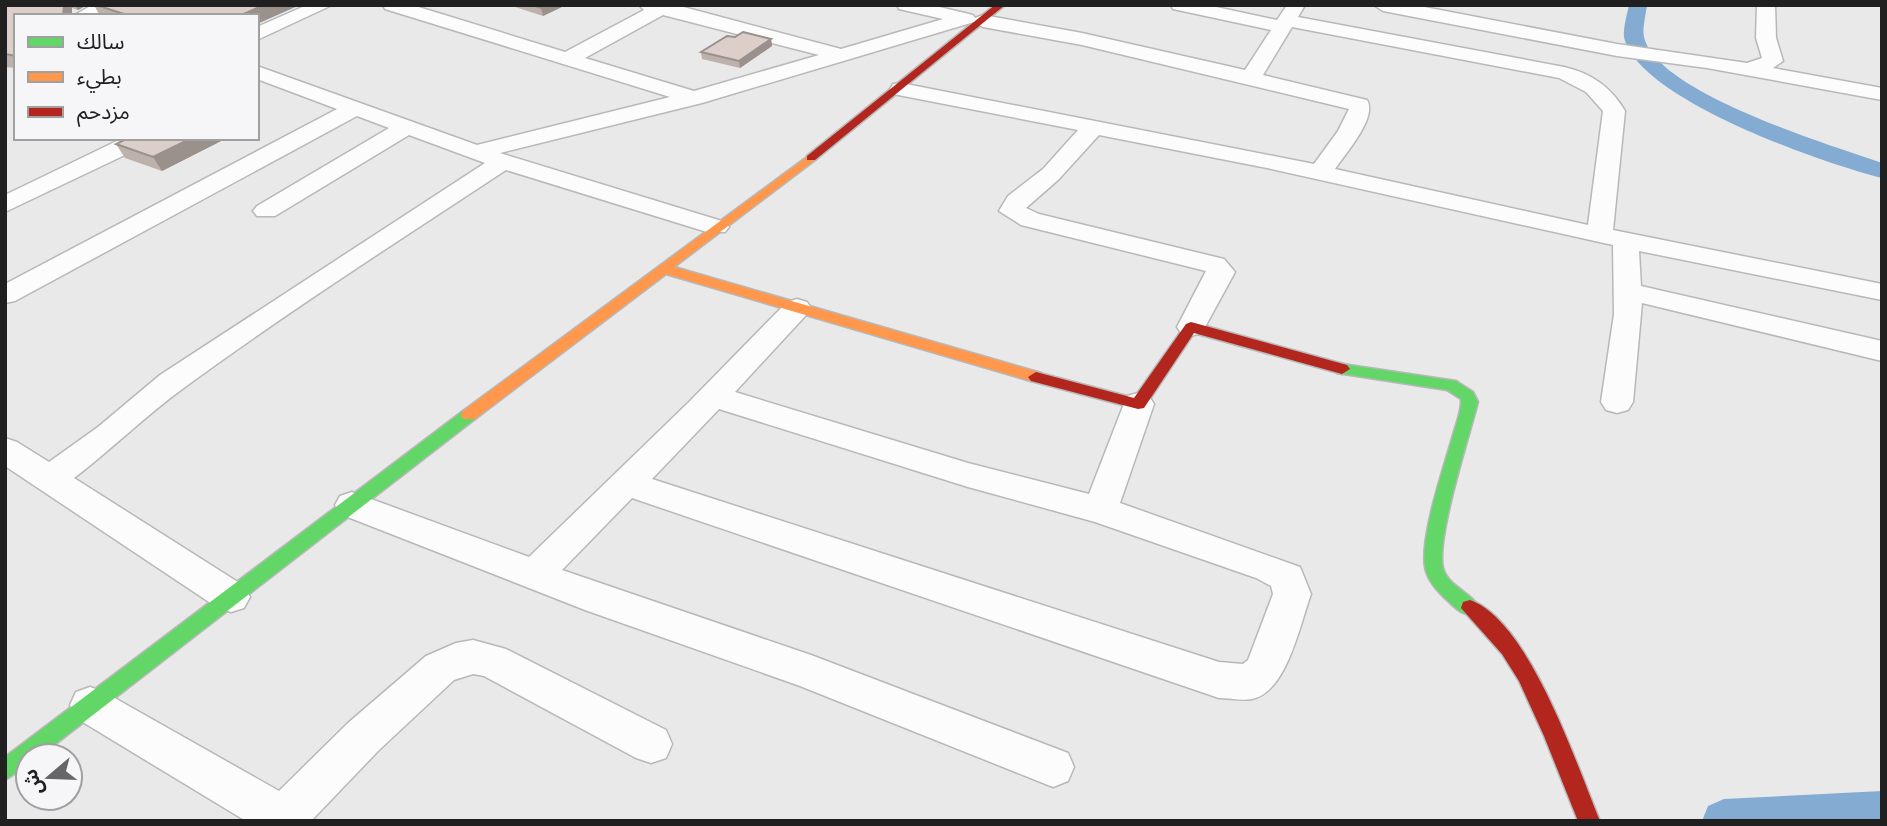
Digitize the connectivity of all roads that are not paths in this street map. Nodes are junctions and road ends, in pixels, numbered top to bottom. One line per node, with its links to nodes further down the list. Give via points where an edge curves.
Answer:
1 (109, 5): 9 (street)
2 (323, 5): 12 (street)
3 (392, 5): 15 (street)
4 (906, 5): 10 (street)
5 (1180, 5): 11 (street)
6 (1766, 5): 16 (street, via 1766,38 1773,61)
7 (659, 6): 14 (street); 15 (street)
8 (1396, 6): 16 (street, via 1617,50)
9 (87, 14)
10 (985, 15): 14 (street); 18 (street); 19 (street)
11 (1288, 17): 18 (street); 31 (street, via 1554,71 1587,83 1614,111)
12 (259, 33)
13 (259, 56): 26 (street)
14 (846, 56): 21 (street)
15 (569, 58): 21 (street)
16 (1750, 69): 20 (street)
17 (263, 78): 22 (street)
18 (1251, 78): 27 (street, via 1359,105 1349,132)
19 (901, 89): 23 (street); 30 (street)
20 (1882, 94)
21 (694, 98): 26 (street)
22 (355, 108): 24 (street); 35 (street)
23 (1094, 126): 27 (street); 37 (street, via 1012,211 1030,220 1215,265 1220,272)
24 (407, 127): 26 (street, via 477,152); 29 (street)
25 (138, 140): 28 (street)
26 (510, 153): 30 (street); 43 (street, via 172,382)
27 (1319, 174): 31 (street)
28 (5, 205)
29 (266, 211)
30 (716, 227): 32 (street)
31 (1613, 237): 33 (street); 34 (street)
32 (666, 269): 36 (street); 45 (street)
33 (1628, 291): 38 (street); 40 (street)
34 (1882, 292)
35 (5, 295)
36 (797, 308): 39 (street); 41 (street)
37 (1192, 327): 41 (street); 54 (street, via 1361,374 1451,385 1468,396 1468,415 1436,537 1434,568 1454,597 1481,615 1504,640 1524,670)
38 (1882, 351)
39 (713, 396): 44 (street); 46 (street, via 968,475)
40 (1617, 402)
41 (1138, 404): 46 (street)
42 (5, 450): 43 (street)
43 (49, 479): 48 (street)
44 (625, 483): 46 (street, via 1219,680 1250,682 1263,671 1292,594 1287,577); 47 (street)
45 (352, 505): 47 (street); 48 (street)
46 (1100, 510)
47 (534, 575): 51 (street, via 811,672)
48 (231, 597): 49 (street)
49 (90, 705): 52 (street); 53 (street)
50 (652, 744): 53 (street, via 492,661 456,660 440,668 373,729)
51 (1053, 767)
52 (5, 770)
53 (285, 819)
54 (1589, 821)

